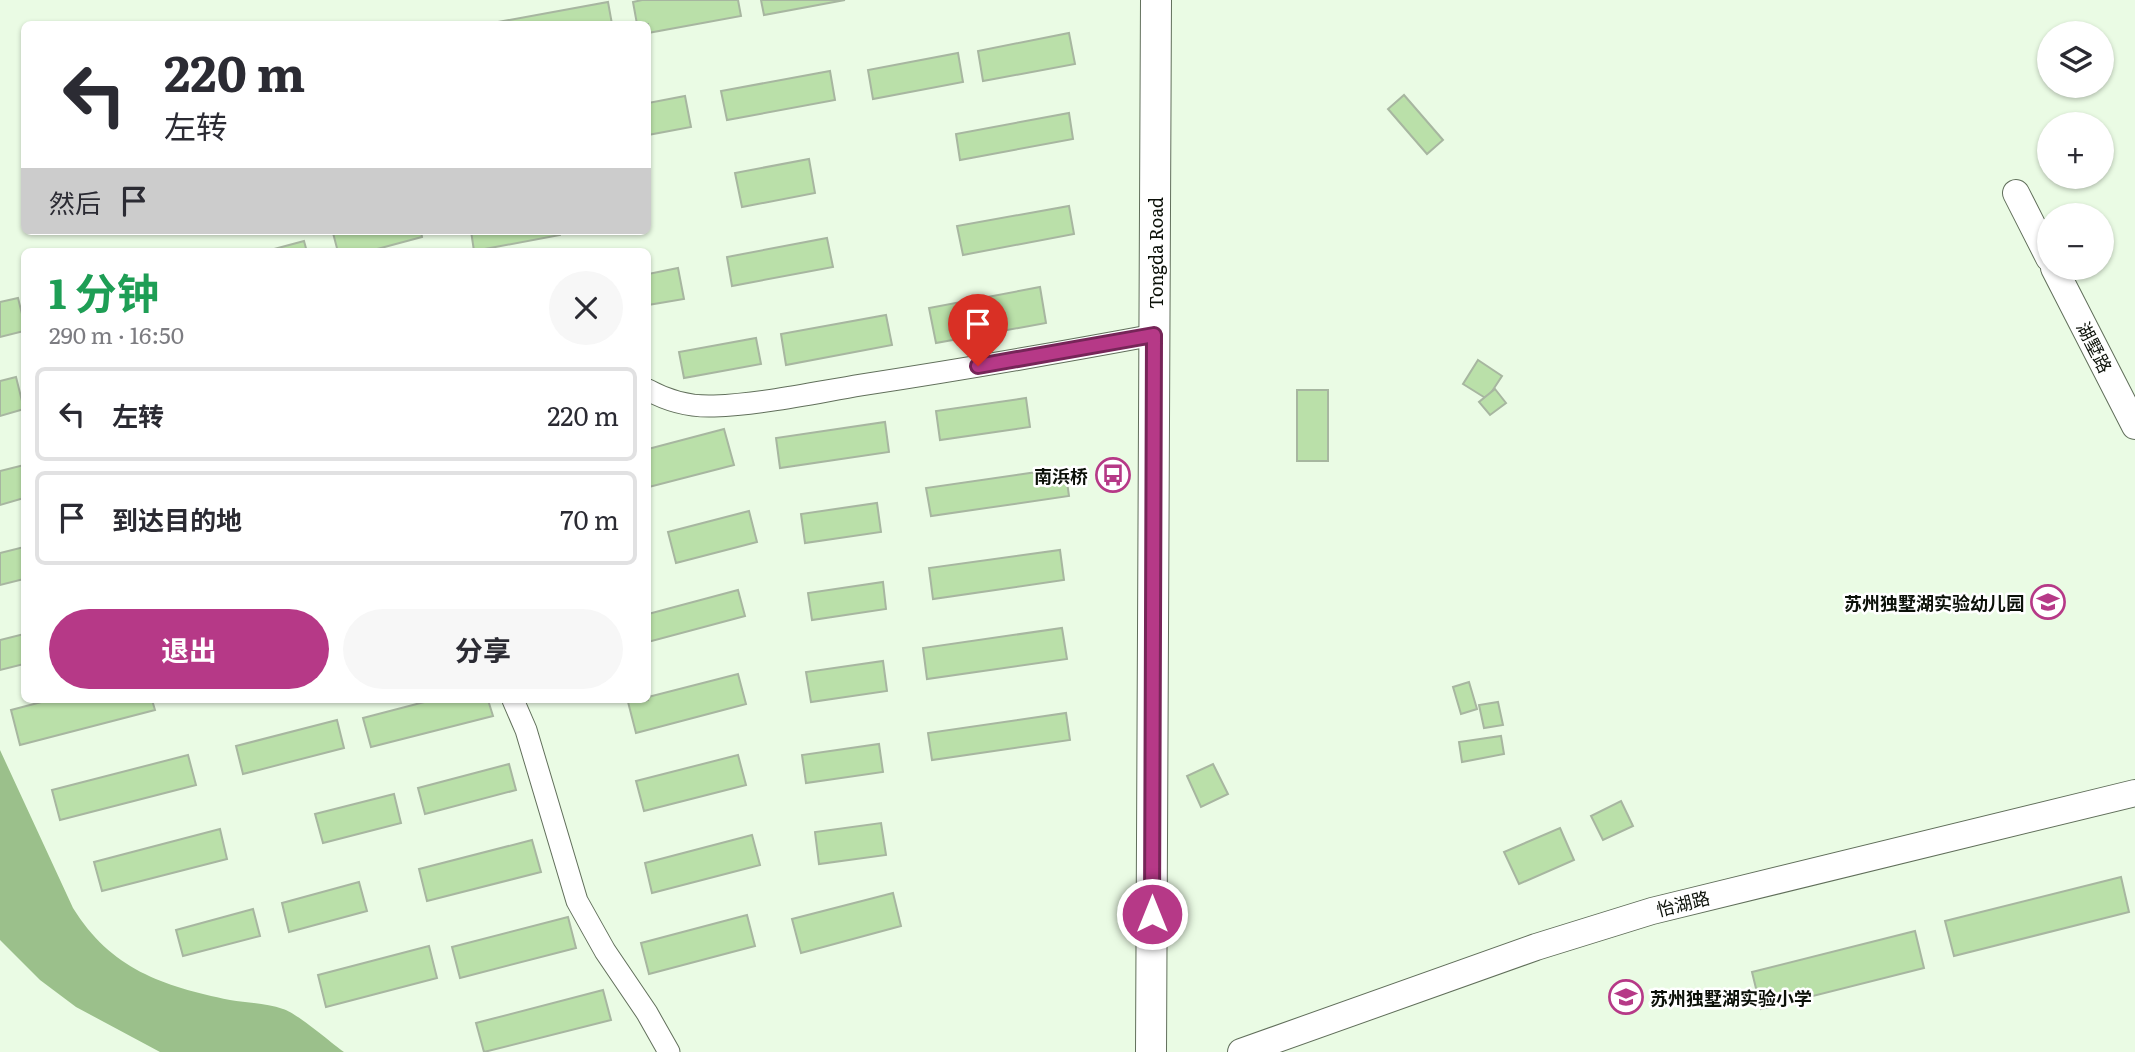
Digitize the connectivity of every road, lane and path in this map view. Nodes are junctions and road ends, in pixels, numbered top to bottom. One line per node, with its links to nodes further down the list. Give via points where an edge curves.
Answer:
1 (1137, 0): 6 (main road, Tongda Road)
2 (1156, 0): 6 (main road, Tongda Road)
3 (2016, 193): 4 (street)
4 (2037, 234)
5 (2060, 280): 8 (street, 湖墅路)
6 (1145, 337): 7 (street, via 750,402 691,404); 12 (main road, Tongda Road); 13 (main road, Tongda Road)
7 (651, 392)
8 (2135, 426)
9 (514, 703): 11 (street, via 577,901)
10 (2135, 793): 14 (street, 怡湖路, via 1652,911 1536,947)
11 (669, 1052)
12 (1133, 1052)
13 (1151, 1052)
14 (1241, 1052)

